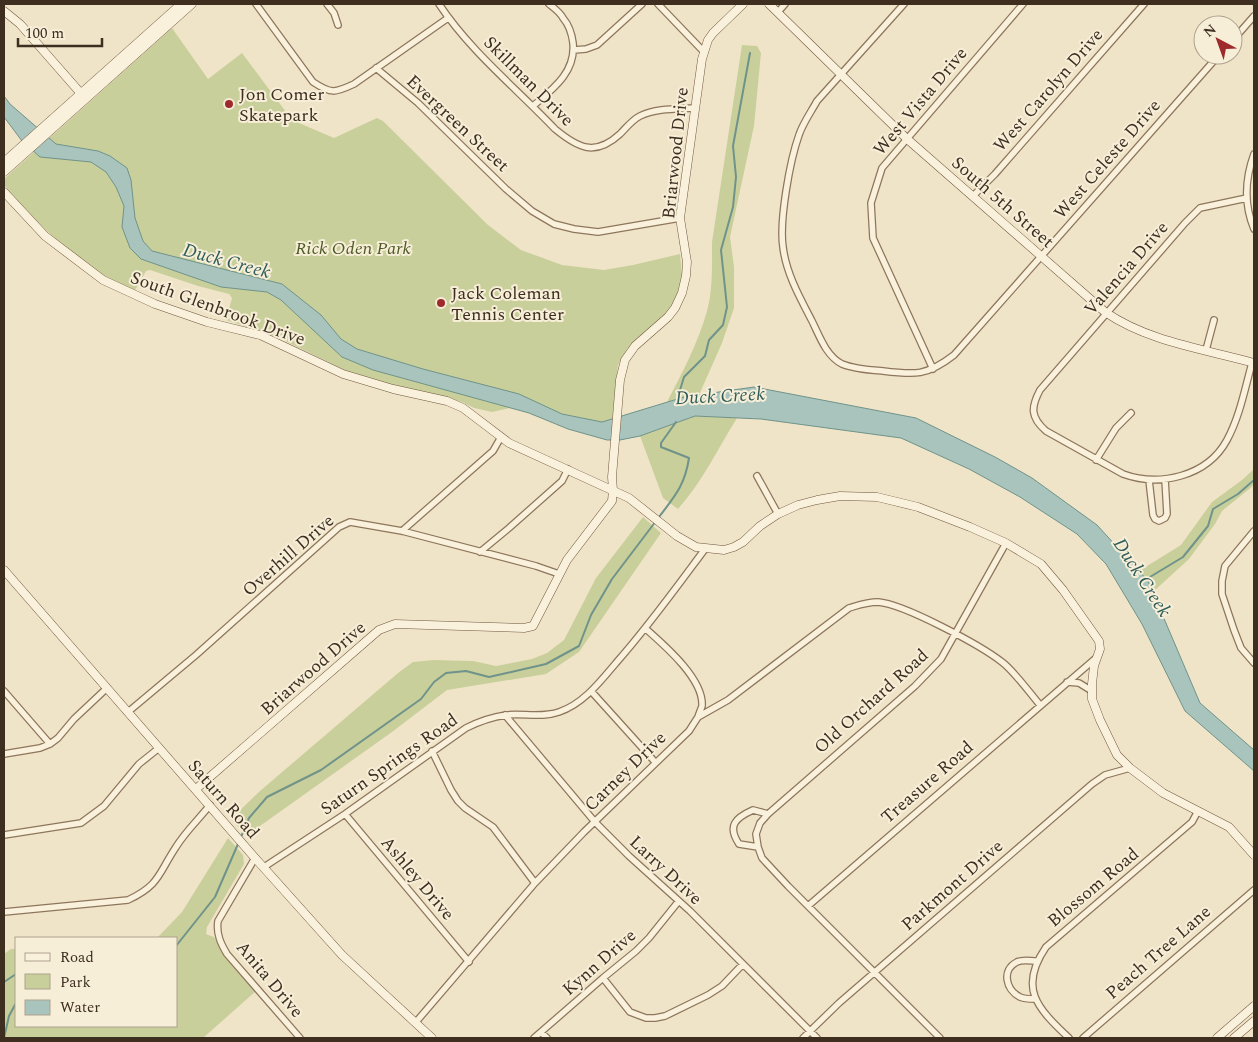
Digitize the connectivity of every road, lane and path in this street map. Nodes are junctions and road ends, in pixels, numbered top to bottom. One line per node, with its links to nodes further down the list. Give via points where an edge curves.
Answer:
1 (181, 4): 26 (street)
2 (192, 4): 26 (street)
3 (256, 4): 24 (street, via 313,82 326,91 338,91 354,84)
4 (327, 4): 19 (street)
5 (439, 4): 18 (street, Skillman Drive)
6 (549, 4): 21 (street, via 564,18 572,35)
7 (642, 4): 21 (street, via 597,45)
8 (658, 4): 22 (street)
9 (743, 4): 22 (street, Briarwood Drive, via 713,33)
10 (770, 4): 16 (street, South 5th Street)
11 (785, 4): 16 (street)
12 (904, 4): 25 (street)
13 (1023, 4): 29 (street, West Vista Drive)
14 (1144, 4): 35 (street, West Carolyn Drive)
15 (4, 11): 26 (street, via 20,24)
16 (778, 12): 25 (street, South 5th Street)
17 (1254, 16): 20 (street)
18 (448, 18): 24 (street); 27 (street, Skillman Drive)
19 (338, 25)
20 (1243, 29)
21 (574, 50): 27 (street, via 569,69 557,86)
22 (704, 52): 28 (street, Briarwood Drive)
23 (1210, 65): 39 (street, West Celeste Drive)
24 (376, 68): 37 (street, Evergreen Street, via 418,103 506,189 554,224 598,232)
25 (841, 74): 29 (street, South 5th Street); 44 (street, via 817,101 799,134 782,232 788,270 827,350 840,363 912,375)
26 (83, 96): 31 (street)
27 (534, 106): 28 (street, Skillman Drive, via 555,130 570,142 585,148 599,147 610,141 639,116 660,110)
28 (694, 108): 37 (street, Briarwood Drive)
29 (906, 138): 35 (street, South 5th Street); 44 (street, West Vista Drive, via 882,168 874,189 871,203 873,238)
30 (1254, 154): 36 (street, via 1248,175)
31 (17, 156): 32 (street); 33 (street)
32 (4, 162)
33 (4, 172)
34 (4, 192): 46 (street, South Glenbrook Drive, via 45,236 103,280 155,304 207,322 260,335 343,374 447,401 463,408)
35 (973, 196): 39 (street, South 5th Street)
36 (1247, 198): 38 (street, via 1248,214); 40 (street, Valencia Drive, via 1200,208)
37 (680, 218): 52 (street, Briarwood Drive, via 687,262 682,293 668,318 635,346 625,360 620,380)
38 (1254, 229)
39 (1042, 256): 40 (street, South 5th Street); 44 (street, West Celeste Drive, via 954,355)
40 (1106, 313): 42 (street, South 5th Street, via 1149,336); 47 (street, Valencia Drive, via 1040,390 1034,402 1034,415 1039,425)
41 (1214, 320): 42 (street)
42 (1206, 350): 43 (street, South 5th Street)
43 (1253, 363): 50 (street, via 1240,410 1227,441 1202,466 1184,476)
44 (933, 369)
45 (1131, 413): 47 (street, via 1116,428)
46 (500, 437): 48 (street, South Glenbrook Drive); 54 (street, via 493,451)
47 (1096, 460): 51 (street, via 1122,474)
48 (568, 469): 52 (street, South Glenbrook Drive); 58 (street, via 562,481)
49 (757, 476): 53 (street)
50 (1165, 479): 51 (street); 51 (street, via 1167,514 1159,520 1153,515)
51 (1149, 480)
52 (613, 490): 57 (street, South Glenbrook Drive, via 629,498 677,536); 60 (street, Briarwood Drive, via 612,501)
53 (778, 514): 56 (street, South Glenbrook Drive, via 798,505 840,496 877,497 935,512); 57 (street, South Glenbrook Drive, via 734,547)
54 (402, 531): 58 (street, Overhill Drive); 71 (street, Overhill Drive, via 350,522 339,527)
55 (1254, 531): 64 (street, via 1225,566 1222,581 1222,594 1241,648)
56 (1006, 543): 62 (street, Old Orchard Road); 63 (street, South Glenbrook Drive, via 1041,564 1063,590 1099,641)
57 (705, 549): 61 (street, Saturn Springs Road)
58 (480, 552): 60 (street, Overhill Drive)
59 (4, 570): 66 (street, Saturn Road)
60 (559, 574): 80 (street, Briarwood Drive, via 533,626 395,624 379,630)
61 (646, 629): 68 (street, Saturn Springs Road); 73 (street, via 671,652 696,684 702,706)
62 (955, 634): 70 (street, Carney Drive, via 1003,663); 73 (street, Carney Drive, via 897,606 880,602 849,608 728,700); 84 (street, Old Orchard Road, via 934,667 915,686)
63 (1097, 657): 65 (street, Treasure Road); 69 (street, South Glenbrook Drive)
64 (1254, 663)
65 (1067, 682): 69 (street); 70 (street, Treasure Road)
66 (107, 688): 71 (street, Saturn Road); 74 (street)
67 (4, 691): 74 (street)
68 (591, 691): 72 (street, Saturn Springs Road, via 576,704 559,712); 78 (street)
69 (1092, 691): 79 (street, South Glenbrook Drive, via 1104,729 1118,755)
70 (1040, 705): 94 (street, Treasure Road)
71 (128, 712): 75 (street, Saturn Road)
72 (505, 715): 76 (street, Saturn Springs Road, via 480,721); 85 (street, Larry Drive)
73 (698, 717): 78 (street, Carney Drive, via 689,731)
74 (50, 744): 77 (street)
75 (159, 748): 80 (street, Saturn Road); 86 (street, via 139,764 104,806 81,823)
76 (432, 751): 83 (street, Saturn Springs Road); 91 (street, via 458,801 494,827)
77 (4, 754)
78 (655, 762): 85 (street, Carney Drive)
79 (1130, 768): 82 (street, South Glenbrook Drive, via 1163,793); 99 (street, Parkmont Drive, via 1105,775 1092,784)
80 (196, 789): 81 (street, Saturn Road)
81 (210, 805): 89 (street, Saturn Road); 95 (street, via 176,847 159,877 138,895 128,900)
82 (1198, 811): 88 (street, South Glenbrook Drive, via 1229,827); 96 (street, Blossom Road, via 1192,822 1046,946)
83 (345, 814): 90 (street, Saturn Springs Road); 97 (street, Ashley Drive)
84 (768, 814): 87 (street, Old Orchard Road, via 756,834); 87 (street, via 753,810 737,819 732,828 739,844)
85 (595, 822): 91 (street, Carney Drive); 93 (street, Larry Drive)
86 (4, 835)
87 (758, 847): 94 (street, via 762,858)
88 (1254, 855)
89 (255, 858): 90 (street, Saturn Road); 107 (street, Anita Drive, via 218,921 219,939 227,954)
90 (264, 867): 104 (street, Saturn Road, via 362,974)
91 (535, 883): 97 (street, Carney Drive)
92 (1254, 890): 115 (street, Peach Tree Lane)
93 (678, 902): 98 (street, Larry Drive); 100 (street, Kynn Drive, via 650,938)
94 (808, 906): 99 (street)
95 (4, 912)
96 (1037, 961): 101 (street, Blossom Road, via 1032,985); 101 (street, via 1018,961 1006,977 1011,991 1021,998)
97 (469, 962): 104 (street, Carney Drive)
98 (743, 964): 100 (street, via 722,986 708,995 655,1018 630,1012); 106 (street, Larry Drive)
99 (875, 972): 106 (street, Parkmont Drive); 113 (street)
100 (603, 978): 105 (street, Kynn Drive)
101 (1035, 999): 114 (street, via 1049,1019)
102 (1254, 1006): 116 (street)
103 (1254, 1021): 117 (street)
104 (416, 1022): 108 (street, Saturn Road)
105 (541, 1032): 109 (street, Kynn Drive); 110 (street)
106 (810, 1032): 111 (street, Parkmont Drive); 112 (street, Larry Drive)
107 (300, 1038)
108 (432, 1038)
109 (534, 1038)
110 (547, 1038)
111 (803, 1038)
112 (817, 1038)
113 (940, 1038)
114 (1069, 1038)
115 (1083, 1038)
116 (1217, 1038)
117 (1234, 1038)

